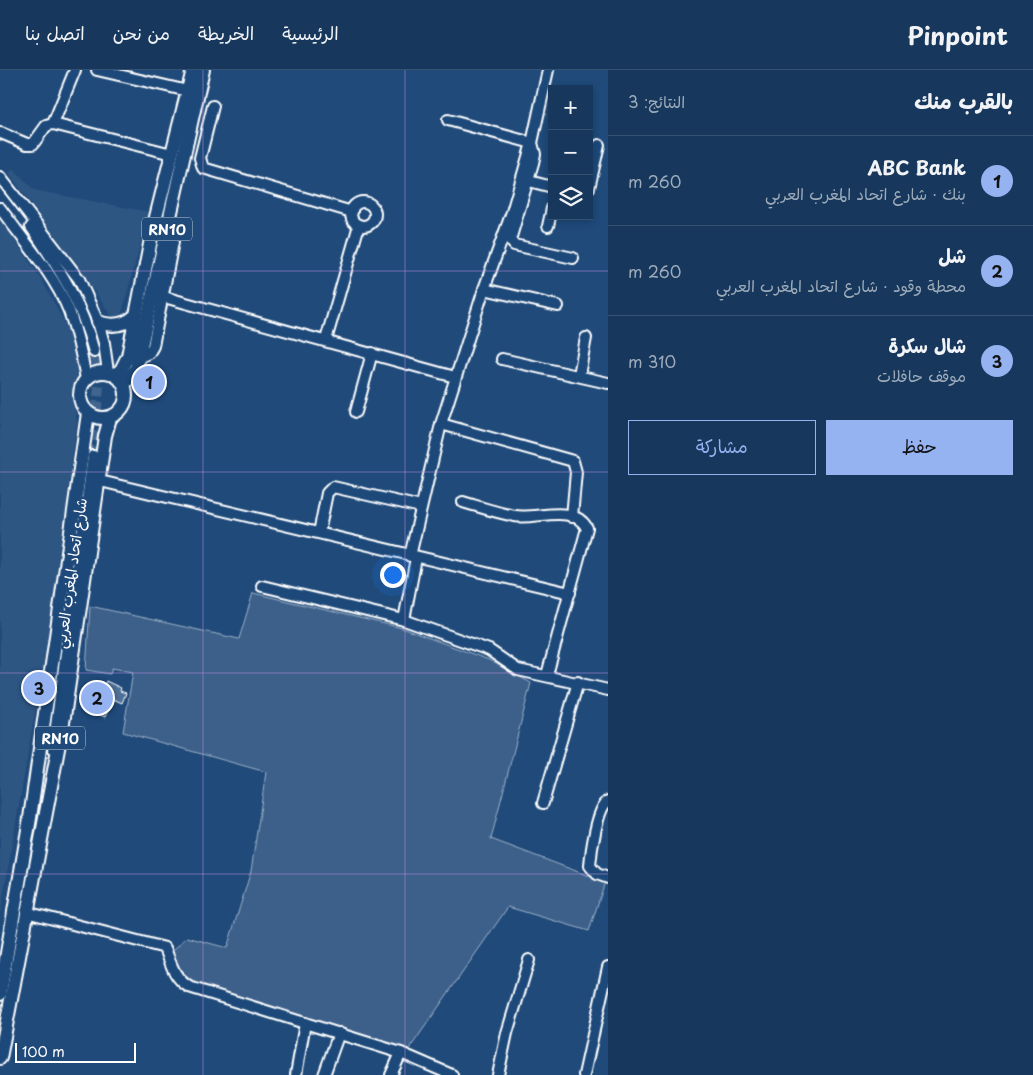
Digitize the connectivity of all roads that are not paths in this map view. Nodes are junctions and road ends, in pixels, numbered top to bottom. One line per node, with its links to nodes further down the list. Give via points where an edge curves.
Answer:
1 (75, 70): 9 (street)
2 (97, 70): 6 (street)
3 (193, 70): 6 (main road, RN10)
4 (203, 70): 24 (main road, RN10)
5 (548, 70): 11 (street)
6 (188, 91): 13 (main road, RN10)
7 (212, 106): 20 (street, via 200,158 203,168)
8 (448, 120): 11 (street)
9 (53, 124): 10 (street, via 46,126 33,144); 13 (street)
10 (1, 133)
11 (532, 143): 16 (street, via 535,154); 26 (street, via 512,212)
12 (599, 145): 14 (street)
13 (172, 154): 29 (main road, RN10)
14 (592, 175)
15 (0, 176): 30 (street, via 78,279)
16 (529, 181): 18 (street); 25 (street, via 511,243)
17 (0, 183): 33 (street, via 70,287 82,310)
18 (548, 186)
19 (0, 208): 40 (street, via 56,286 80,346)
20 (352, 212): 22 (street, via 353,220); 22 (street, via 360,202 369,203 375,210 372,222)
21 (549, 220): 23 (street)
22 (359, 225): 32 (street)
23 (548, 226)
24 (166, 233): 27 (street, via 173,242); 35 (main road, RN10)
25 (573, 258)
26 (484, 289): 28 (street); 39 (street)
27 (164, 297): 32 (street); 35 (street, via 153,346 149,353)
28 (558, 306)
29 (135, 316): 30 (main road, via 114,326); 37 (main road, RN10, via 125,364)
30 (98, 322): 37 (street)
31 (586, 338): 38 (street)
32 (326, 340): 34 (street)
33 (94, 352)
34 (372, 353): 39 (street); 43 (street)
35 (138, 358): 42 (main road, RN10, via 134,373)
36 (502, 358): 38 (street)
37 (111, 374): 40 (main road, via 96,373); 42 (main road)
38 (579, 375): 41 (street)
39 (455, 377): 46 (street)
40 (86, 379): 44 (main road, RN10, via 80,396)
41 (608, 383)
42 (124, 385): 45 (main road, RN10, via 125,404)
43 (356, 412)
44 (88, 413): 45 (main road, via 96,418); 67 (main road, شارع اتحاد المغرب العربي / RN10, via 30,818)
45 (110, 418): 48 (main road, شارع اتحاد المغرب العربي / RN10)
46 (441, 424): 50 (street); 51 (street, via 573,461 576,472)
47 (93, 456): 62 (street)
48 (100, 481): 52 (street); 62 (main road, شارع اتحاد المغرب العربي / RN10, via 66,708)
49 (463, 502): 51 (street, via 521,517 547,513)
50 (421, 506): 52 (street, via 333,487 327,493); 53 (street)
51 (572, 517): 55 (street, via 587,528)
52 (319, 533): 53 (street)
53 (413, 557): 55 (street); 56 (street)
54 (262, 586): 56 (street)
55 (570, 592): 57 (street)
56 (404, 620): 57 (street, via 489,650 518,670)
57 (547, 676): 58 (street)
58 (578, 682): 59 (street); 61 (street)
59 (608, 690)
60 (608, 801): 63 (street, via 600,814 590,866 597,874)
61 (543, 803)
62 (43, 821): 64 (main road, شارع اتحاد المغرب العربي / RN10)
63 (608, 878)
64 (26, 912): 68 (street, via 165,948 175,974 189,987); 71 (main road, شارع اتحاد المغرب العربي / RN10)
65 (529, 960): 76 (street)
66 (608, 967): 77 (street)
67 (0, 994)
68 (305, 1023): 69 (street); 72 (street)
69 (339, 1034): 70 (street); 73 (street)
70 (401, 1053): 74 (street); 75 (street)
71 (0, 1058)
72 (296, 1075)
73 (324, 1075)
74 (391, 1075)
75 (452, 1075)
76 (498, 1075)
77 (584, 1075)

